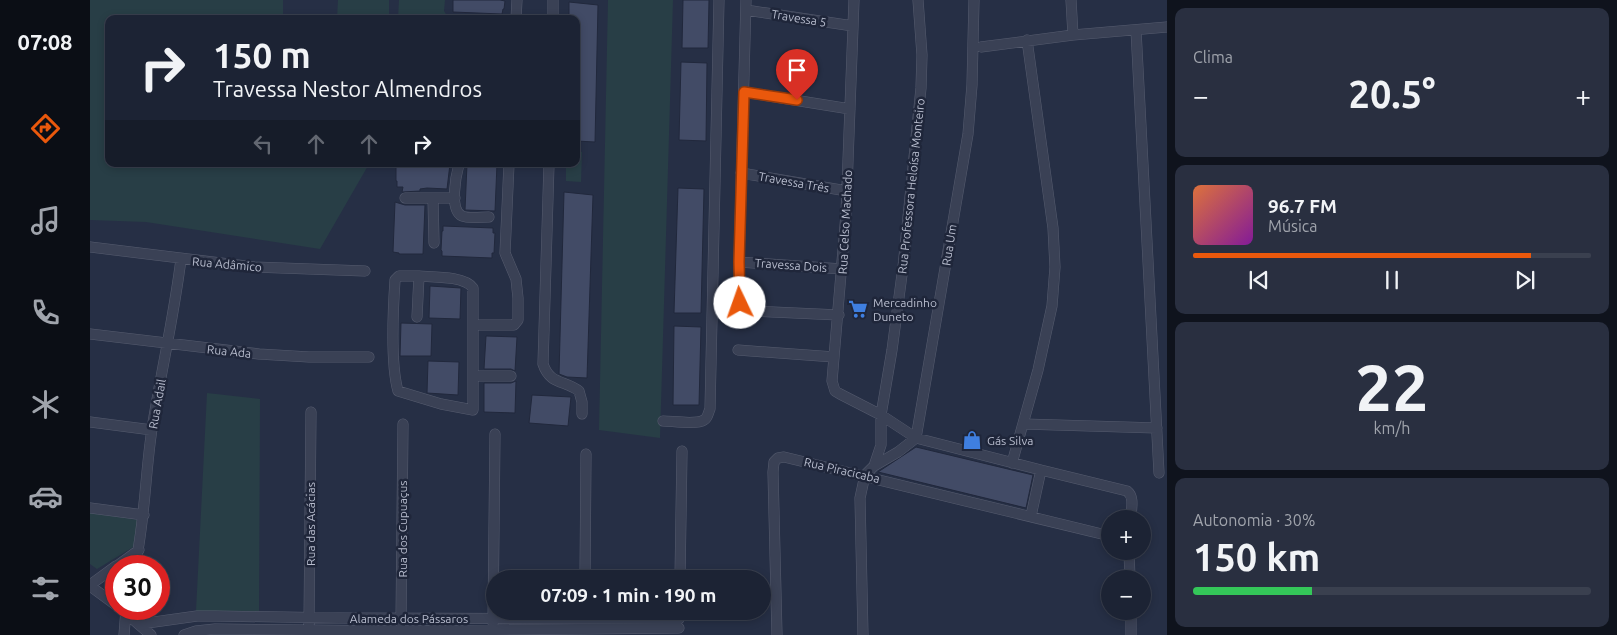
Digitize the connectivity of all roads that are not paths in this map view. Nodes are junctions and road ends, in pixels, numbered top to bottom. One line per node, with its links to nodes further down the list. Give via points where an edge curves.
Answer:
1 (518, 0): 9 (street)
2 (554, 0): 10 (street)
3 (719, 0): 48 (street, via 710,409 708,416 697,422)
4 (854, 0): 11 (street, Rua Celso Machado)
5 (918, 0): 47 (street, Rua Professora Heloísa Monteiro, via 922,55 918,120 903,267)
6 (974, 0): 55 (street, Rua Um, via 968,134)
7 (1071, 0): 14 (street)
8 (746, 5): 11 (street, Travessa 5); 17 (street)
9 (516, 15)
10 (553, 15)
11 (852, 26): 18 (street, Rua Celso Machado)
12 (1167, 27): 13 (street)
13 (1136, 30): 14 (street); 52 (street)
14 (1073, 35): 15 (street)
15 (1027, 40): 16 (street); 51 (street, via 1053,228 1055,268 1052,306)
16 (980, 47)
17 (744, 92): 18 (street); 22 (street)
18 (850, 109): 23 (street, Rua Celso Machado)
19 (459, 167): 26 (street)
20 (509, 167): 37 (street, via 505,253 516,279 518,320 514,325)
21 (549, 167): 46 (street, via 543,364 551,378 579,391)
22 (741, 173): 23 (street, Travessa Três); 31 (street)
23 (848, 191): 32 (street, Rua Celso Machado)
24 (405, 198): 25 (street)
25 (433, 198): 26 (street); 28 (street)
26 (455, 198): 27 (street, via 460,215)
27 (489, 217)
28 (434, 243)
29 (90, 247): 30 (street, Rua Adâmico)
30 (181, 259): 33 (street, Rua Adâmico, via 254,267); 39 (street, Rua Adail)
31 (739, 262): 32 (street, Travessa Dois); 35 (street, via 739,297 743,308)
32 (842, 268): 35 (street, Rua Celso Machado)
33 (365, 271)
34 (419, 276): 36 (street); 37 (street, via 470,282 474,288); 43 (street, via 405,275 395,280 394,369 398,391 473,410)
35 (839, 315): 42 (street, Rua Celso Machado)
36 (417, 317)
37 (474, 325): 43 (street)
38 (90, 334): 39 (street, Rua Ada)
39 (168, 344): 41 (street, Rua Ada, via 259,354); 53 (street, Rua Adail)
40 (738, 350): 42 (street)
41 (369, 357)
42 (834, 357): 47 (street, Rua Celso Machado, via 832,381 835,390)
43 (473, 376): 44 (street)
44 (511, 376)
45 (311, 412): 78 (street, Rua das Acácias)
46 (582, 414)
47 (881, 416): 55 (street); 59 (street, Rua Professora Heloísa Monteiro, via 881,445)
48 (662, 421)
49 (90, 422): 53 (street)
50 (403, 424): 79 (street, Rua dos Cupuaçus)
51 (1023, 424): 52 (street); 58 (street)
52 (1158, 428): 61 (street)
53 (152, 430): 65 (street, Rua Adail)
54 (495, 434): 71 (street)
55 (916, 438): 58 (street); 59 (street)
56 (682, 451): 73 (street)
57 (586, 454): 72 (street)
58 (1012, 463): 60 (street)
59 (874, 466): 62 (street, Rua Professora Heloísa Monteiro)
60 (1039, 470): 64 (street, via 1127,491 1131,495); 66 (street)
61 (1159, 473)
62 (865, 476): 66 (street, Rua Piracicaba); 96 (street, Rua Piracicaba, via 784,457 776,459 773,472); 97 (street, via 860,498)
63 (90, 508): 65 (street)
64 (1132, 510)
65 (144, 515): 68 (street, Rua Adail)
66 (1031, 516): 67 (street, Rua Piracicaba)
67 (1101, 534)
68 (139, 550): 69 (street); 70 (street, Rua Adail)
69 (132, 555)
70 (138, 555)
71 (494, 570)
72 (585, 570)
73 (680, 570)
74 (105, 574): 75 (street)
75 (90, 586): 76 (street)
76 (105, 597)
77 (216, 616): 78 (street, Alameda dos Pássaros); 87 (street, Alameda dos Pássaros); 88 (street)
78 (309, 618): 79 (street, Alameda dos Pássaros); 90 (street, Rua das Acácias)
79 (402, 618): 80 (street, Alameda dos Pássaros); 91 (street, Rua dos Cupuaçus)
80 (486, 619)
81 (123, 620): 93 (street)
82 (135, 620): 87 (street)
83 (493, 620): 92 (street)
84 (643, 620): 86 (street, Alameda dos Pássaros)
85 (1131, 620): 98 (street)
86 (679, 623): 89 (street, Alameda dos Pássaros)
87 (140, 624): 94 (street)
88 (215, 632): 90 (street, Alameda dos Pássaros); 95 (street, Alameda dos Pássaros, via 196,631)
89 (584, 632): 92 (street, Alameda dos Pássaros)
90 (310, 633): 91 (street, Alameda dos Pássaros)
91 (401, 633): 92 (street, Alameda dos Pássaros)
92 (493, 633)
93 (124, 635)
94 (152, 635)
95 (184, 635)
96 (777, 635)
97 (863, 635)
98 (1131, 635)

